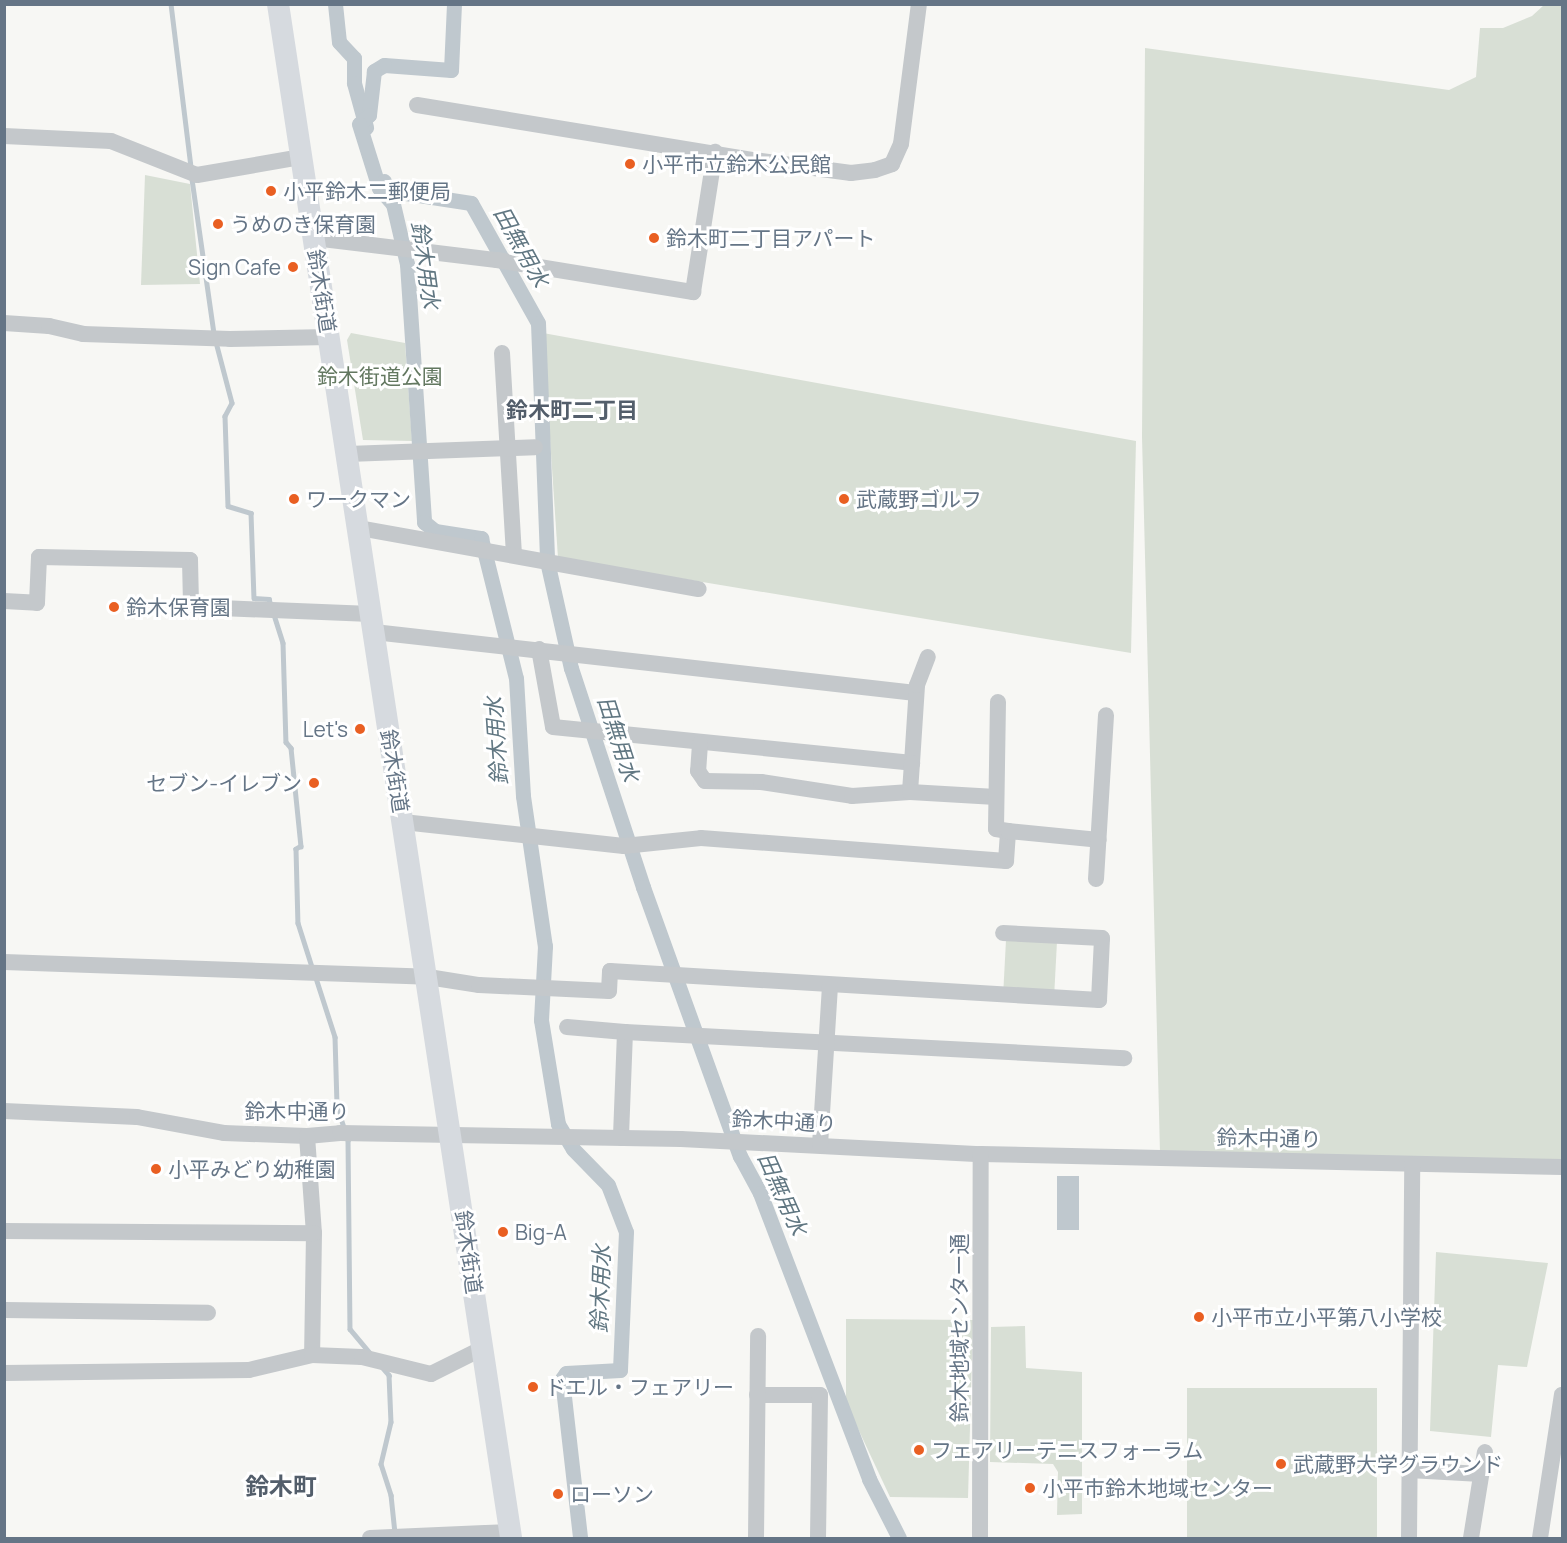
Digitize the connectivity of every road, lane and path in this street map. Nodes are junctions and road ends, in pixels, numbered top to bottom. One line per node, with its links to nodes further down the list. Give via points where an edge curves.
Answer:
1 (278, 4): 6 (main road, 鈴木街道)
2 (919, 4): 5 (street, via 901,144 892,164 851,172)
3 (417, 105): 5 (street)
4 (4, 136): 6 (street, via 111,141 197,175)
5 (716, 152): 7 (street, via 693,292 505,262)
6 (301, 157): 7 (main road, 鈴木街道)
7 (314, 238): 9 (main road, 鈴木街道)
8 (4, 323): 9 (street, via 49,326 83,334 230,339)
9 (329, 337): 13 (main road, 鈴木街道)
10 (502, 352): 12 (street)
11 (535, 447): 12 (street)
12 (509, 448): 13 (street); 15 (street)
13 (348, 454): 14 (main road, 鈴木街道)
14 (359, 528): 15 (street); 18 (main road, 鈴木街道)
15 (514, 555): 16 (street)
16 (699, 589)
17 (4, 601): 18 (street, via 37,603 39,557 190,560 191,604 196,608)
18 (373, 623): 19 (street); 28 (main road, 鈴木街道)
19 (539, 649): 21 (street); 24 (street, via 554,727)
20 (928, 657): 21 (street)
21 (916, 693): 25 (street)
22 (998, 702): 27 (street)
23 (1106, 715): 30 (street)
24 (700, 744): 25 (street); 26 (street, via 698,771 705,781 761,782 852,795)
25 (912, 763): 26 (street)
26 (910, 792): 27 (street)
27 (996, 797): 29 (street, via 996,830)
28 (403, 822): 29 (street, via 629,846 701,838 1006,861); 34 (main road, 鈴木街道)
29 (1008, 831): 30 (street)
30 (1099, 840): 31 (street)
31 (1096, 879)
32 (1003, 933): 35 (street, via 1102,938 1099,1000)
33 (4, 962): 34 (street)
34 (428, 977): 35 (street, via 479,985 609,991 610,971); 41 (main road, 鈴木街道)
35 (830, 985): 38 (street)
36 (567, 1027): 37 (street)
37 (625, 1032): 38 (street); 43 (street)
38 (828, 1040): 39 (street); 44 (street)
39 (1124, 1058)
40 (4, 1111): 42 (street, 鈴木中通り, via 137,1117 224,1132)
41 (451, 1135): 42 (street, 鈴木中通り); 43 (street, 鈴木中通り); 53 (main road, 鈴木街道)
42 (307, 1136): 49 (street)
43 (621, 1138): 44 (street, 鈴木中通り)
44 (820, 1145): 45 (street, 鈴木中通り)
45 (981, 1154): 46 (street, 鈴木中通り); 65 (street, 鈴木地域センター通)
46 (1412, 1164): 47 (street, 鈴木中通り); 59 (street)
47 (1563, 1167)
48 (4, 1231): 49 (street)
49 (314, 1233): 54 (street)
50 (5, 1310): 51 (street)
51 (208, 1313)
52 (758, 1336): 56 (street)
53 (483, 1348): 54 (street, via 430,1374 363,1358); 61 (main road, 鈴木街道)
54 (312, 1355): 55 (street, via 249,1370)
55 (4, 1374)
56 (757, 1395): 63 (street); 64 (street, via 820,1395)
57 (1563, 1395): 68 (street)
58 (1485, 1452): 60 (street)
59 (1409, 1470): 60 (street); 66 (street)
60 (1481, 1474): 67 (street)
61 (510, 1535): 62 (street)
62 (370, 1539)
63 (756, 1539)
64 (818, 1539)
65 (980, 1539)
66 (1409, 1539)
67 (1471, 1539)
68 (1540, 1539)

